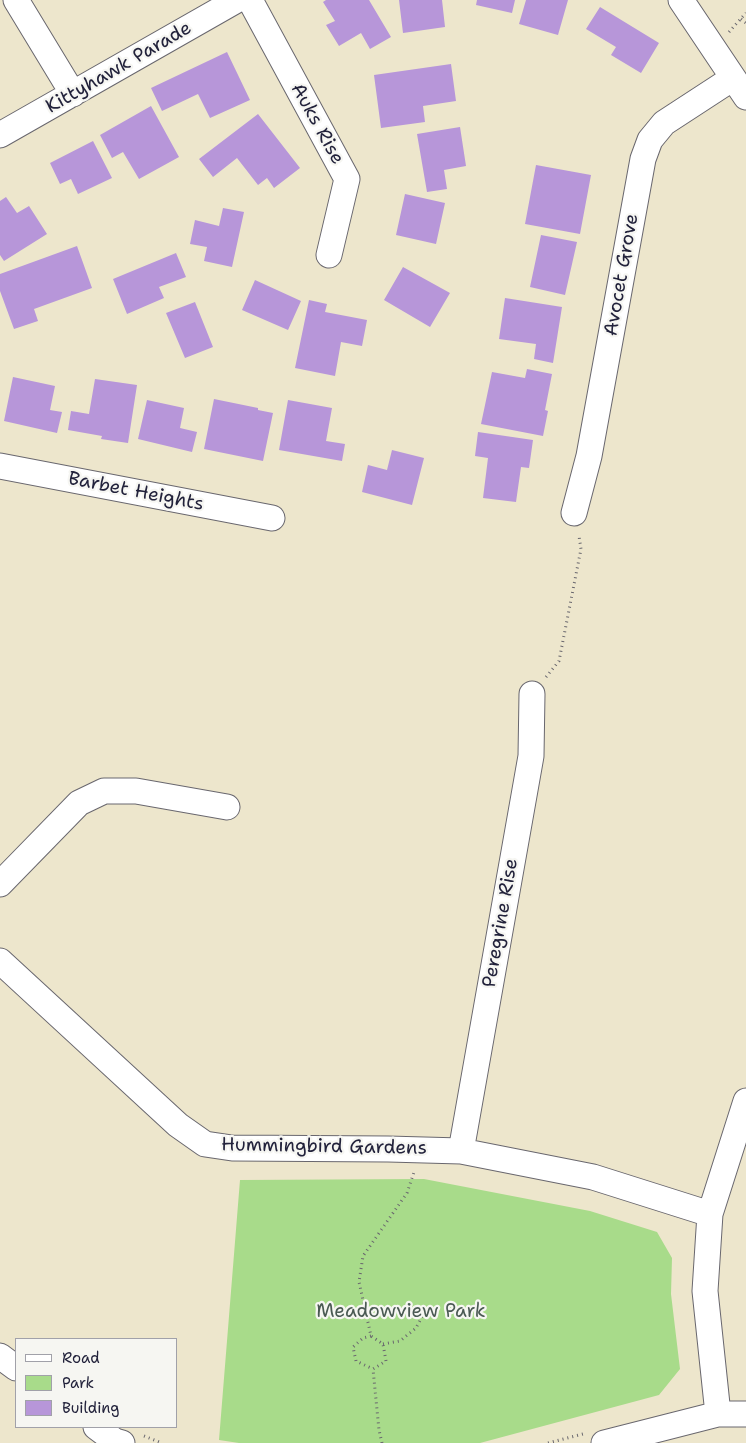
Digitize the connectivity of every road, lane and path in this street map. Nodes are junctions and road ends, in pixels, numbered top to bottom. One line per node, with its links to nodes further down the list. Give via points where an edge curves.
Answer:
1 (16, 0): 10 (street)
2 (237, 0): 10 (street, Kittyhawk Parade)
3 (250, 0): 12 (street, Auks Rise, via 347,179)
4 (681, 0): 9 (street)
5 (746, 13): 6 (path)
6 (741, 19): 7 (path); 8 (path)
7 (746, 23)
8 (725, 36)
9 (740, 87): 14 (street, Avocet Grove, via 664,123 650,140 643,158 589,456)
10 (73, 94): 11 (street, Kittyhawk Parade)
11 (0, 135)
12 (329, 255)
13 (0, 466): 15 (street, Barbet Heights)
14 (574, 513): 16 (path, via 581,549 559,662)
15 (272, 518)
16 (532, 694): 22 (street, Peregrine Rise, via 530,756)
17 (226, 807): 18 (street, via 136,791 104,791 79,803)
18 (0, 884)
19 (0, 961): 21 (street, Hummingbird Gardens, via 178,1125 205,1144 232,1148)
20 (746, 1101): 23 (street)
21 (418, 1149): 22 (street, Hummingbird Gardens); 25 (path, via 407,1193 364,1256 359,1282)
22 (461, 1151): 23 (street, Hummingbird Gardens, via 594,1177)
23 (710, 1214): 30 (street, via 704,1291)
24 (424, 1313): 26 (path, via 416,1328 400,1341)
25 (371, 1336): 26 (path); 29 (path, via 353,1347 356,1361)
26 (383, 1344): 29 (path, via 386,1361)
27 (0, 1356): 28 (street)
28 (15, 1367)
29 (373, 1369): 34 (path)
30 (718, 1414): 31 (street); 35 (street)
31 (746, 1414)
32 (97, 1428): 33 (street)
33 (122, 1443)
34 (382, 1443)
35 (604, 1443)

